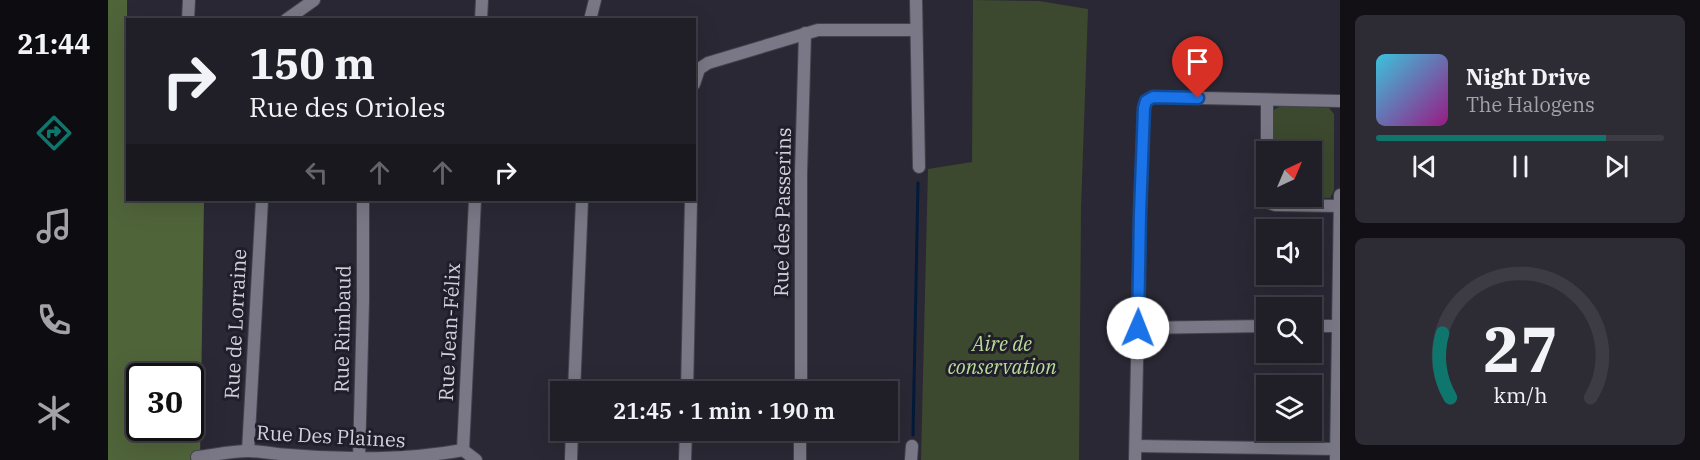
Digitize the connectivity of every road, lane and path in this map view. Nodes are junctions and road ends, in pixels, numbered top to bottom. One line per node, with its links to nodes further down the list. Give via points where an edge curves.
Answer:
1 (189, 0): 6 (street)
2 (314, 0): 7 (street)
3 (482, 0): 8 (street)
4 (595, 0): 9 (street)
5 (916, 0): 10 (street)
6 (188, 18)
7 (289, 18)
8 (481, 18)
9 (590, 18)
10 (915, 30): 11 (street); 16 (street)
11 (805, 33): 12 (street, via 708,63 699,69); 31 (street, Rue des Passerins)
12 (696, 78)
13 (1267, 100): 14 (street); 15 (street); 28 (street, via 1153,97 1146,101)
14 (1340, 101)
15 (1267, 141)
16 (918, 167)
17 (1340, 195): 24 (street)
18 (262, 201): 38 (street, Rue de Lorraine)
19 (363, 201): 41 (street, Rue Rimbaud)
20 (475, 201): 37 (street, Rue Jean-Félix)
21 (582, 201): 29 (street)
22 (692, 201): 30 (street)
23 (1322, 206): 24 (street)
24 (1340, 206): 27 (street)
25 (1256, 326): 28 (street)
26 (1322, 326): 27 (street)
27 (1339, 326): 39 (street)
28 (1138, 328): 36 (street)
29 (574, 381)
30 (687, 381)
31 (801, 381)
32 (572, 441): 43 (street)
33 (686, 441): 44 (street)
34 (801, 441): 45 (street)
35 (912, 446): 46 (street)
36 (1136, 446): 39 (street); 47 (street)
37 (463, 450): 41 (street, Rue Des Plaines, via 420,459); 42 (street)
38 (248, 451): 40 (street, Rue Des Plaines); 41 (street, Rue Des Plaines)
39 (1336, 455)
40 (197, 457)
41 (359, 459)
42 (476, 460)
43 (571, 460)
44 (685, 460)
45 (800, 460)
46 (911, 460)
47 (1136, 460)

